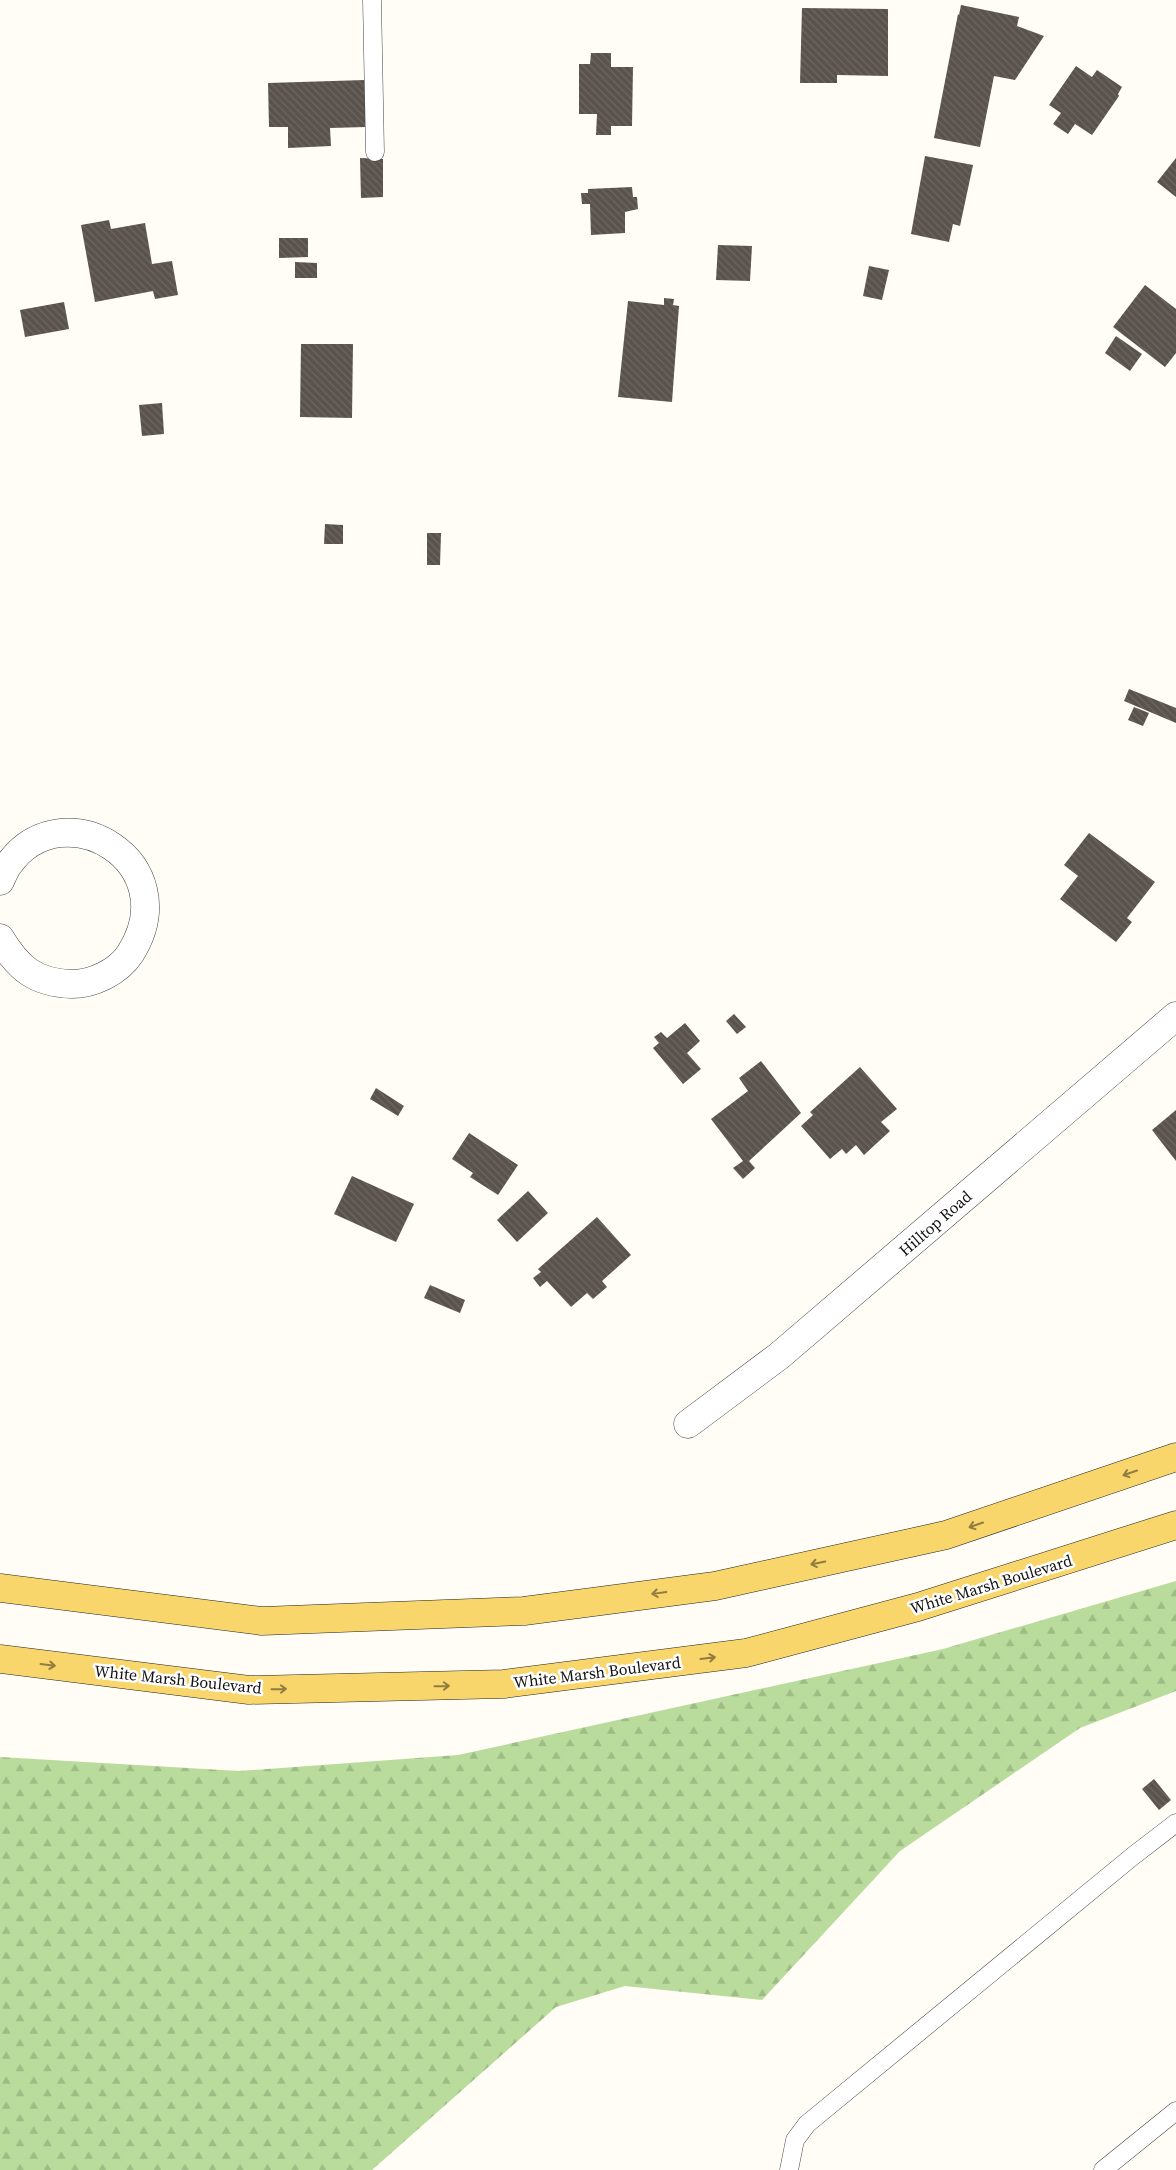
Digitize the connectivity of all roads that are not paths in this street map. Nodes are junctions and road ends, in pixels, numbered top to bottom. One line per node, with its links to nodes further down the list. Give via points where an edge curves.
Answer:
1 (372, 0): 2 (lane)
2 (375, 152)
3 (0, 881): 4 (street, via 8,864 25,847 47,836 71,832 95,836 116,848 133,866 143,887 146,913 140,938 126,960 106,976 81,984 55,984 32,974 12,958)
4 (0, 938)
5 (1176, 1016): 6 (street, Hilltop Road, via 779,1356)
6 (688, 1424)
7 (1176, 1457): 9 (main road, one-way to 9, via 946,1535 715,1586 524,1611 262,1621)
8 (1176, 1525): 10 (main road, White Marsh Boulevard, one-way to 8, via 249,1690 504,1684 746,1653 918,1607)
9 (0, 1588)
10 (0, 1659)
11 (1176, 1823): 13 (lane, via 807,2124 795,2140)
12 (1176, 2111): 14 (lane)
13 (789, 2170)
14 (1103, 2170)

